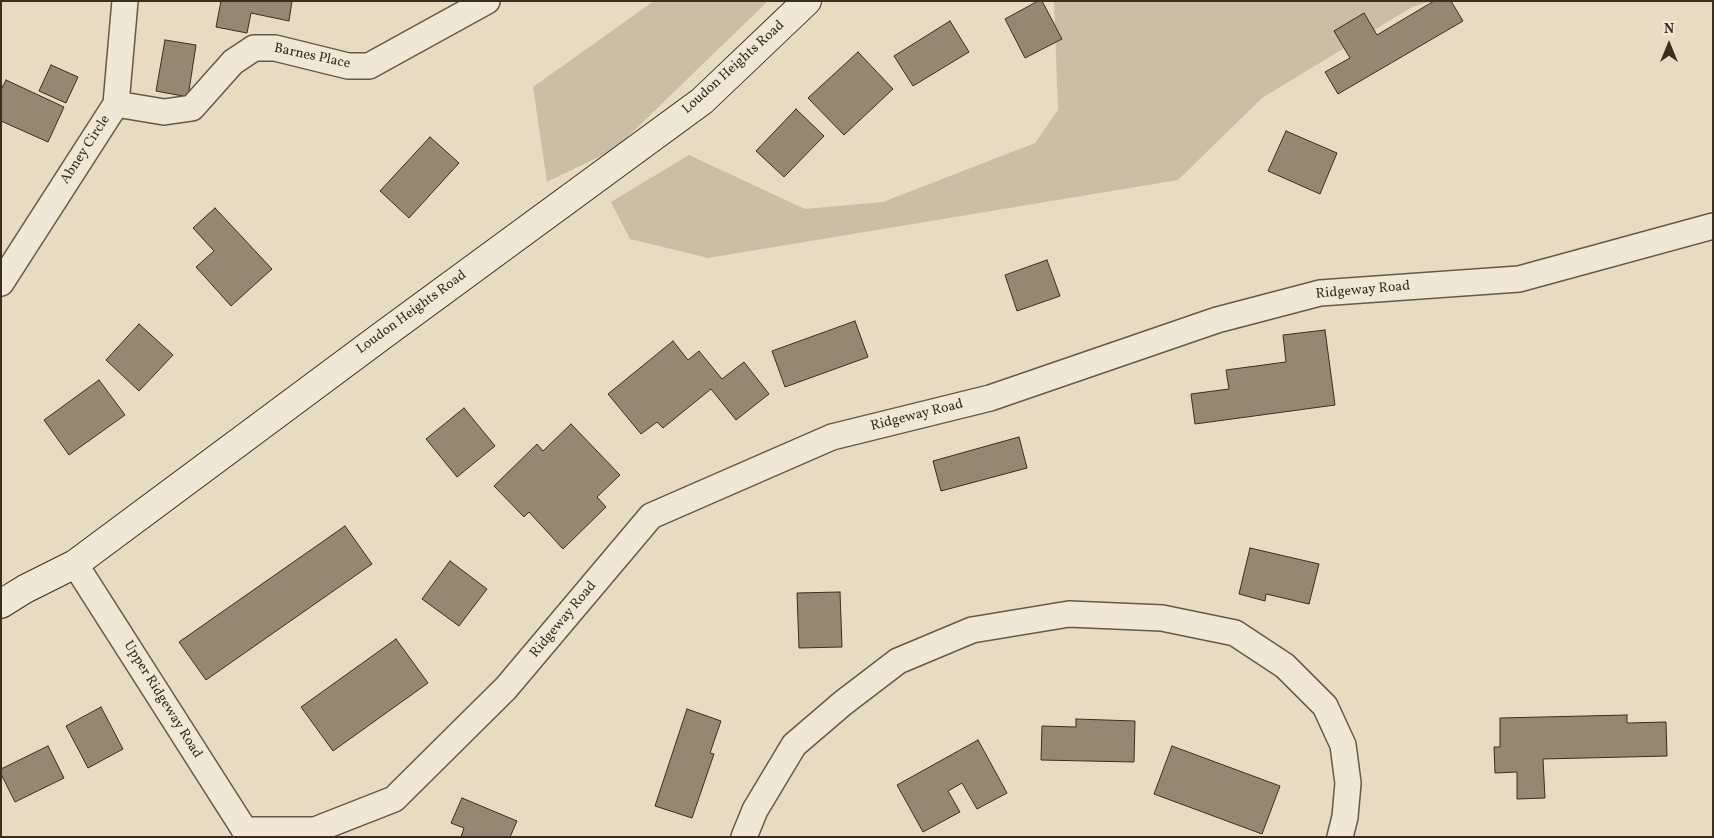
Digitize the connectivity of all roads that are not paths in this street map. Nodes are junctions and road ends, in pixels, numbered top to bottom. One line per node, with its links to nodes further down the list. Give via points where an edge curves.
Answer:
1 (125, 1): 4 (street, Abney Circle)
2 (487, 1): 4 (street, Barnes Place, via 369,66 348,66 276,48 254,48 233,62 192,108 164,112)
3 (807, 1): 7 (street, Loudon Heights Road, via 702,100)
4 (116, 104): 6 (street, Abney Circle)
5 (1713, 226): 10 (street, Ridgeway Road, via 1519,279 1320,293 1217,320 990,398 832,437 651,516 506,688 394,799 315,830)
6 (1, 284)
7 (75, 564): 8 (street, Loudon Heights Road); 10 (street, Upper Ridgeway Road)
8 (13, 591): 9 (street, Loudon Heights Road)
9 (1, 604)
10 (246, 834)
11 (744, 837): 12 (street, via 755,810 794,745 898,661 972,630 1069,614 1162,618 1235,633 1285,666 1325,706 1343,744 1348,783)
12 (1340, 837)

